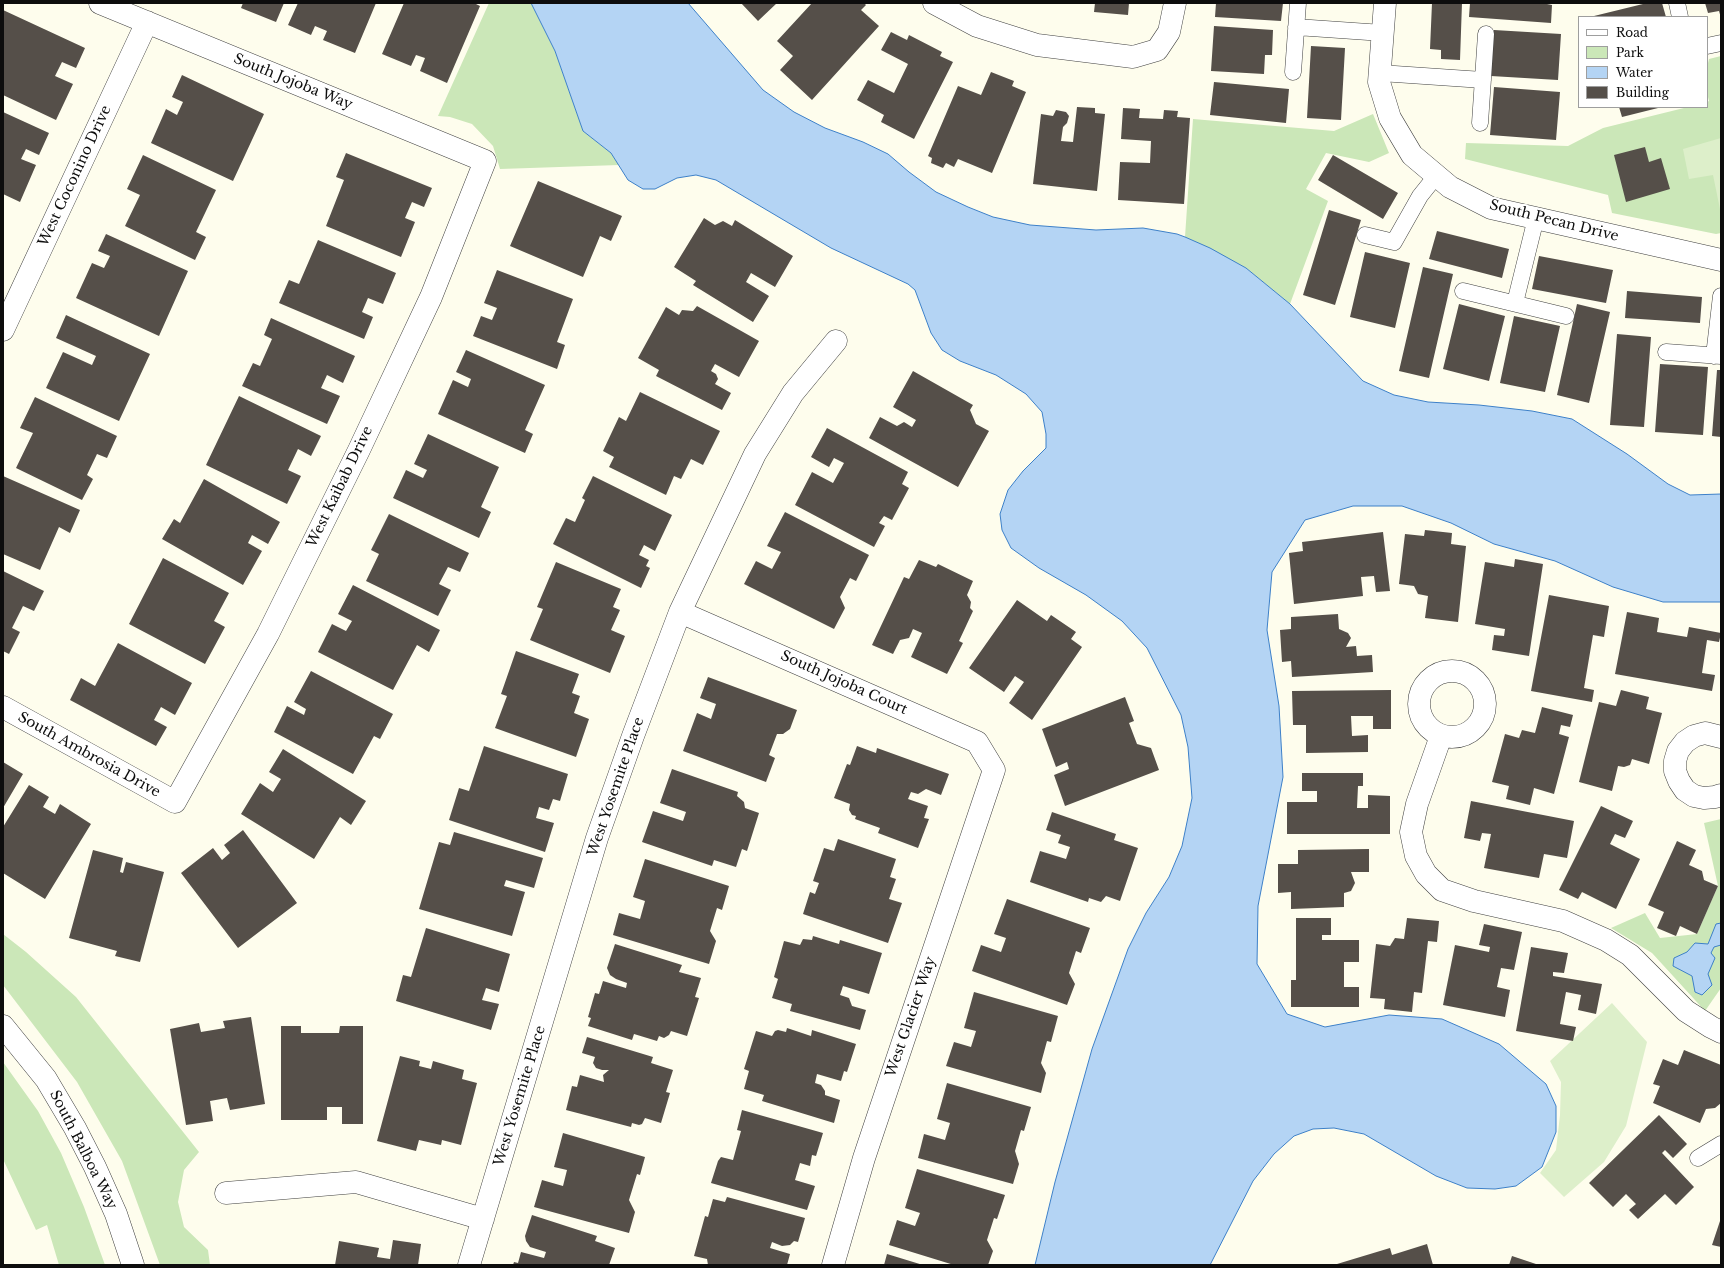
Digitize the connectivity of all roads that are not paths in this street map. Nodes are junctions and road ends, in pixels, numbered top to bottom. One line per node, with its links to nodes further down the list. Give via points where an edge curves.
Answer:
1 (100, 3): 8 (street, South Jojoba Way)
2 (934, 3): 3 (street, via 977,26 1037,46 1133,57 1157,50 1169,32)
3 (1175, 3)
4 (1298, 3): 9 (lane)
5 (1385, 3): 10 (street, South Pecan Drive)
6 (1677, 3): 7 (lane)
7 (1680, 16)
8 (147, 22): 18 (street, South Jojoba Way); 27 (street, West Coconino Drive)
9 (1296, 28): 10 (lane); 14 (lane)
10 (1383, 33): 15 (street, South Pecan Drive)
11 (1486, 34): 16 (lane)
12 (1721, 43): 13 (lane)
13 (1708, 46)
14 (1293, 72)
15 (1380, 73): 16 (lane); 19 (street, South Pecan Drive, via 1379,82 1390,118 1412,155)
16 (1483, 80): 17 (lane)
17 (1480, 123)
18 (486, 161): 37 (street, West Kaibab Drive, via 431,297 359,450 268,634)
19 (1436, 176): 20 (street, South Pecan Drive, via 1450,187 1491,208); 21 (lane, via 1420,196 1394,242)
20 (1536, 218): 22 (street, South Pecan Drive); 25 (lane)
21 (1365, 235)
22 (1721, 260)
23 (1463, 291): 25 (lane)
24 (1721, 296): 30 (lane)
25 (1515, 303): 26 (lane)
26 (1566, 316)
27 (3, 330)
28 (836, 341): 31 (street, West Yosemite Place, via 793,393 755,454)
29 (1666, 352): 30 (lane)
30 (1717, 356)
31 (680, 612): 35 (street, South Jojoba Court, via 977,742); 43 (street, West Yosemite Place, via 597,838)
32 (3, 707): 37 (street, South Ambrosia Drive)
33 (1441, 736): 39 (street, via 1416,804 1411,832 1416,856 1426,874 1442,890 1468,899 1563,921 1606,940 1630,955 1686,1011)
34 (1721, 737): 36 (street, via 1704,733 1685,742 1677,756 1675,771 1685,790 1694,796 1704,798)
35 (994, 770): 46 (street, West Glacier Way, via 864,1158)
36 (1721, 795)
37 (175, 802)
38 (3, 1026): 44 (street, South Balboa Way, via 46,1079 75,1128 116,1214)
39 (1721, 1032)
40 (1721, 1144): 41 (lane)
41 (1698, 1158)
42 (226, 1193): 43 (street, via 356,1182)
43 (483, 1219): 45 (street, West Yosemite Place)
44 (133, 1265)
45 (468, 1265)
46 (833, 1265)

